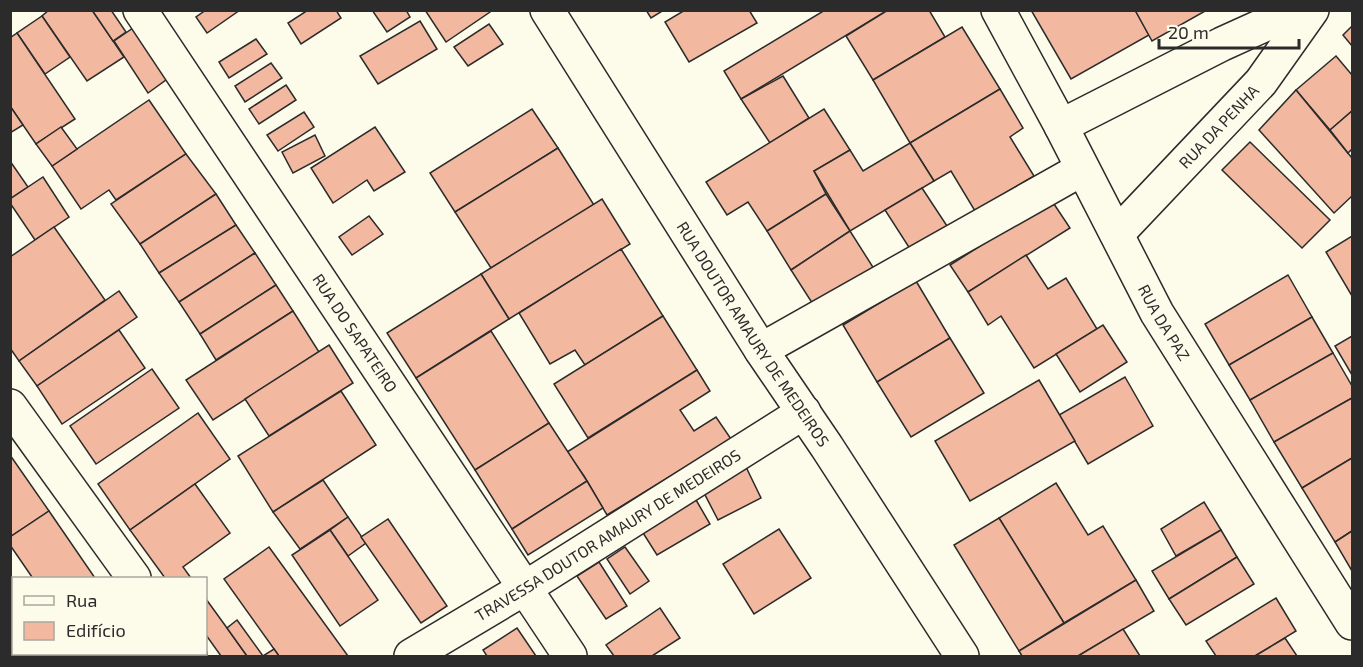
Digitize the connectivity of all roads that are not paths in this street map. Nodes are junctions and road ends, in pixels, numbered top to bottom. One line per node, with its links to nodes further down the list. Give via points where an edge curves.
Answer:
1 (140, 10): 13 (street, RUA DO SAPATEIRO)
2 (548, 10): 9 (street, RUA DOUTOR AMAURY DE MEDEIROS)
3 (998, 10): 6 (street, RUA DA PAZ)
4 (1297, 10): 6 (street)
5 (1311, 10): 8 (street, RUA DA PENHA, via 1261,82)
6 (1061, 126): 7 (street, RUA DA PAZ)
7 (1082, 169): 8 (street, RUA DA PAZ); 9 (street)
8 (1116, 234): 14 (street, RUA DA PAZ, via 1157,313)
9 (761, 350): 11 (street, RUA DOUTOR AMAURY DE MEDEIROS)
10 (10, 406): 12 (street)
11 (804, 412): 13 (street, TRAVESSA DOUTOR AMAURY DE MEDEIROS); 17 (street, RUA DOUTOR AMAURY DE MEDEIROS)
12 (133, 577)
13 (525, 588): 15 (street, TRAVESSA DOUTOR AMAURY DE MEDEIROS); 16 (street, RUA DO SAPATEIRO)
14 (1353, 623)
15 (411, 657)
16 (570, 657)
17 (962, 657)

